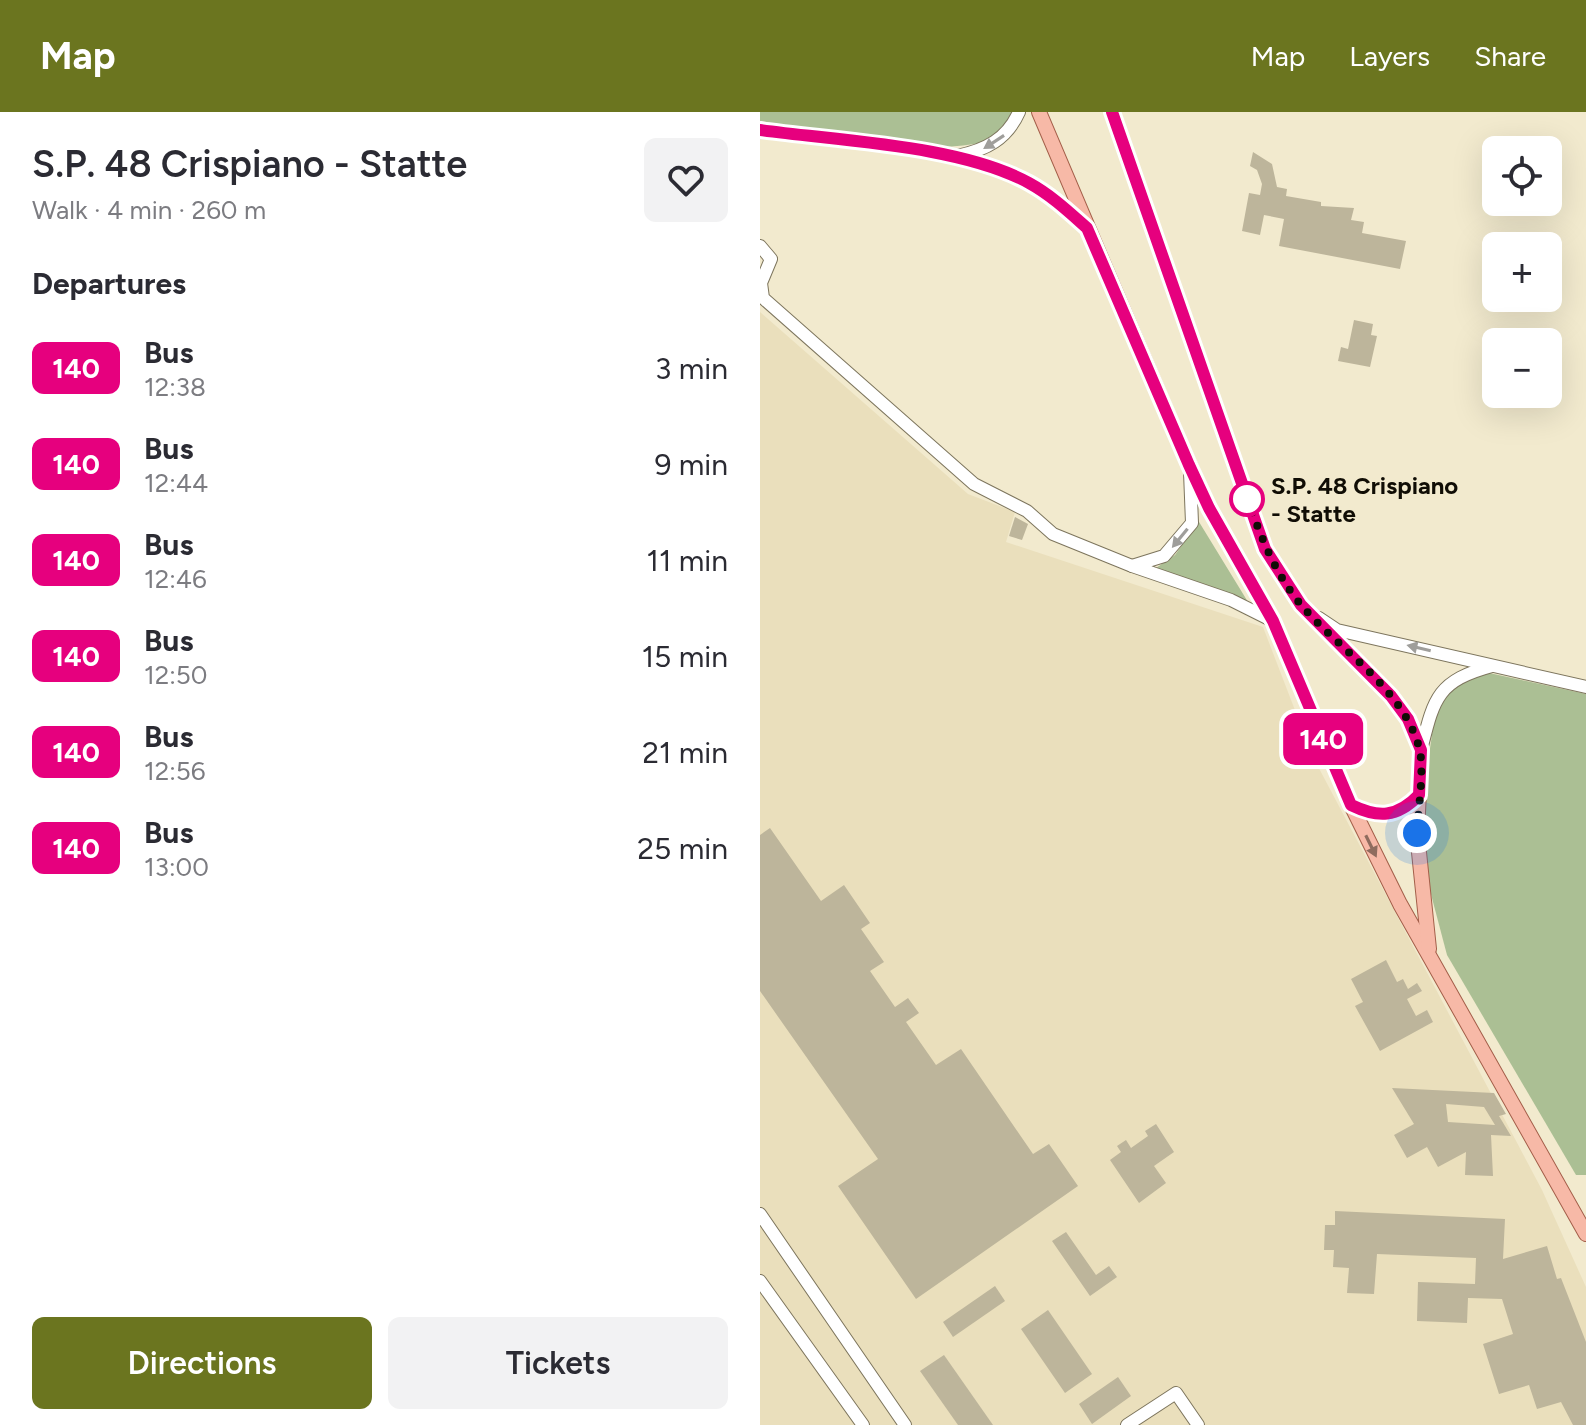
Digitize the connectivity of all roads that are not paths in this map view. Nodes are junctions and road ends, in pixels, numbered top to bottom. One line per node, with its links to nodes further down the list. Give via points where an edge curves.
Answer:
1 (1019, 112): 5 (street, one-way to 5, via 1010,131 978,152)
2 (1039, 112): 6 (main road)
3 (1112, 112): 10 (main road, via 1265,549)
4 (760, 130): 5 (street)
5 (956, 157): 6 (street, via 1027,181)
6 (1087, 228): 8 (main road)
7 (760, 246): 9 (street, via 771,259 761,283 763,298 974,484 1027,511 1053,534)
8 (1189, 465): 9 (street, one-way to 9, via 1192,523 1164,556); 11 (main road)
9 (1132, 566): 11 (street, via 1231,600)
10 (1301, 605): 12 (street, one-way to 10, via 1337,630); 14 (main road, via 1391,696)
11 (1273, 621): 16 (main road)
12 (1495, 665): 13 (street); 14 (street, via 1459,675 1439,695)
13 (1586, 687)
14 (1421, 750): 15 (main road)
15 (1419, 795): 16 (main road, via 1405,809 1385,815); 17 (main road, via 1417,833)
16 (1351, 805): 17 (main road, one-way to 17)
17 (1430, 954): 19 (main road)
18 (760, 1214): 21 (street)
19 (1586, 1234)
20 (760, 1281): 22 (street)
21 (905, 1424)
22 (863, 1425)
23 (1127, 1425): 24 (street, via 1176,1393)
24 (1198, 1425)

